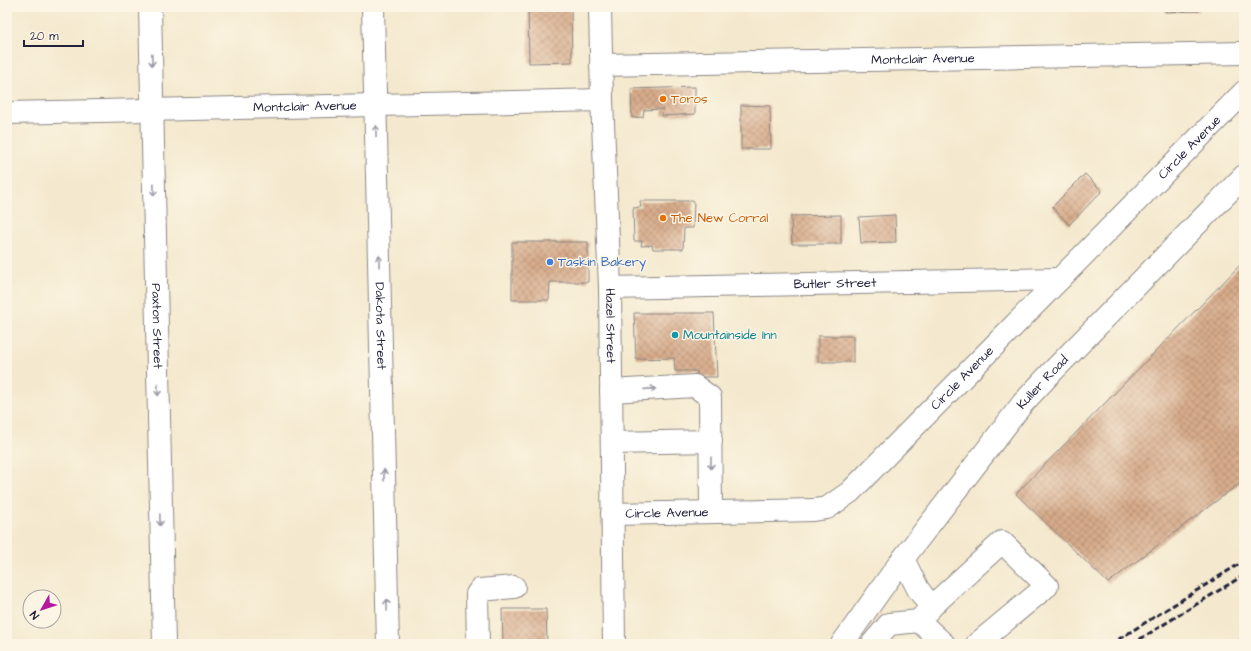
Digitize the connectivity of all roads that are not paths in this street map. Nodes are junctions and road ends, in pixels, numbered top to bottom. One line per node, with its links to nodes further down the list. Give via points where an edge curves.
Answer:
1 (150, 7): 9 (street, Paxton Street, one-way to 9)
2 (374, 7): 8 (street, Dakota Street)
3 (600, 7): 5 (street, Hazel Street)
4 (1244, 53): 5 (street, Montclair Avenue)
5 (602, 65): 7 (street, Hazel Street)
6 (1244, 92): 12 (street, Circle Avenue)
7 (602, 100): 8 (street, Montclair Avenue); 13 (street, Hazel Street)
8 (376, 106): 9 (street, Montclair Avenue); 24 (street, Dakota Street, one-way to 8)
9 (153, 110): 10 (street, Montclair Avenue); 23 (street, Paxton Street, one-way to 23)
10 (7, 113)
11 (1244, 176): 19 (street, Kuller Road, via 1023,403)
12 (1060, 280): 13 (street, Butler Street); 17 (street, Circle Avenue, via 850,492 827,508)
13 (610, 288): 14 (street, Hazel Street)
14 (611, 391): 15 (street, one-way to 15, via 695,386 710,397); 16 (street, Hazel Street)
15 (711, 441): 16 (street); 17 (street, one-way to 17)
16 (612, 443): 18 (street, Hazel Street)
17 (711, 511): 18 (street, Circle Avenue)
18 (612, 514): 26 (street, Hazel Street)
19 (903, 558): 21 (street, Kuller Road); 22 (street, via 918,589)
20 (514, 587): 25 (street, via 485,589 477,594)
21 (866, 610): 27 (street, Kuller Road); 28 (street, Kuller Road)
22 (925, 614): 29 (street, via 889,624); 30 (street); 31 (street, via 1002,542 1047,586)
23 (164, 644)
24 (388, 644)
25 (478, 644)
26 (614, 644)
27 (830, 644)
28 (842, 644)
29 (872, 644)
30 (944, 644)
31 (977, 644)

